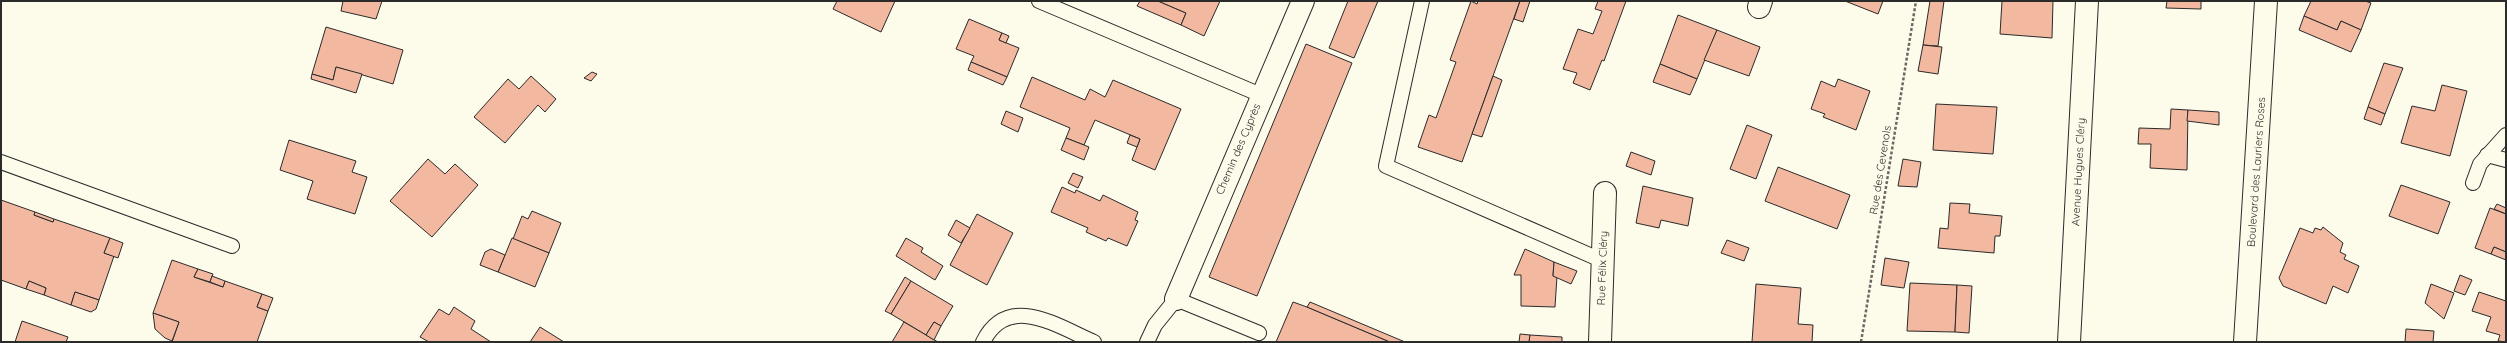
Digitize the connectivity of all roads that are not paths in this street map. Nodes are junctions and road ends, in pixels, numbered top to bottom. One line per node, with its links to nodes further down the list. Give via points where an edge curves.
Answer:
1 (1039, 1): 6 (lane)
2 (1303, 1): 6 (street, Chemin des Cyprès)
3 (1422, 1): 14 (lane, via 1386,166)
4 (2087, 1): 21 (street, Avenue Hugues Cléry)
5 (2266, 1): 22 (street, Boulevard des Lauriers Roses)
6 (1261, 96): 15 (street, Chemin des Cyprès)
7 (2506, 135): 8 (lane)
8 (2487, 156): 9 (lane); 11 (lane, via 2480,164)
9 (2506, 160)
10 (1, 162): 13 (lane)
11 (2473, 183)
12 (1605, 193): 14 (street, Rue Félix Cléry)
13 (232, 246)
14 (1601, 260): 20 (street, Rue Félix Cléry)
15 (1176, 299): 16 (lane); 19 (lane, via 1155,325)
16 (1259, 333)
17 (983, 342): 18 (lane, via 988,332 1004,318 1019,314 1036,318)
18 (1094, 342)
19 (1147, 342)
20 (1600, 342)
21 (2069, 342)
22 (2245, 342)

